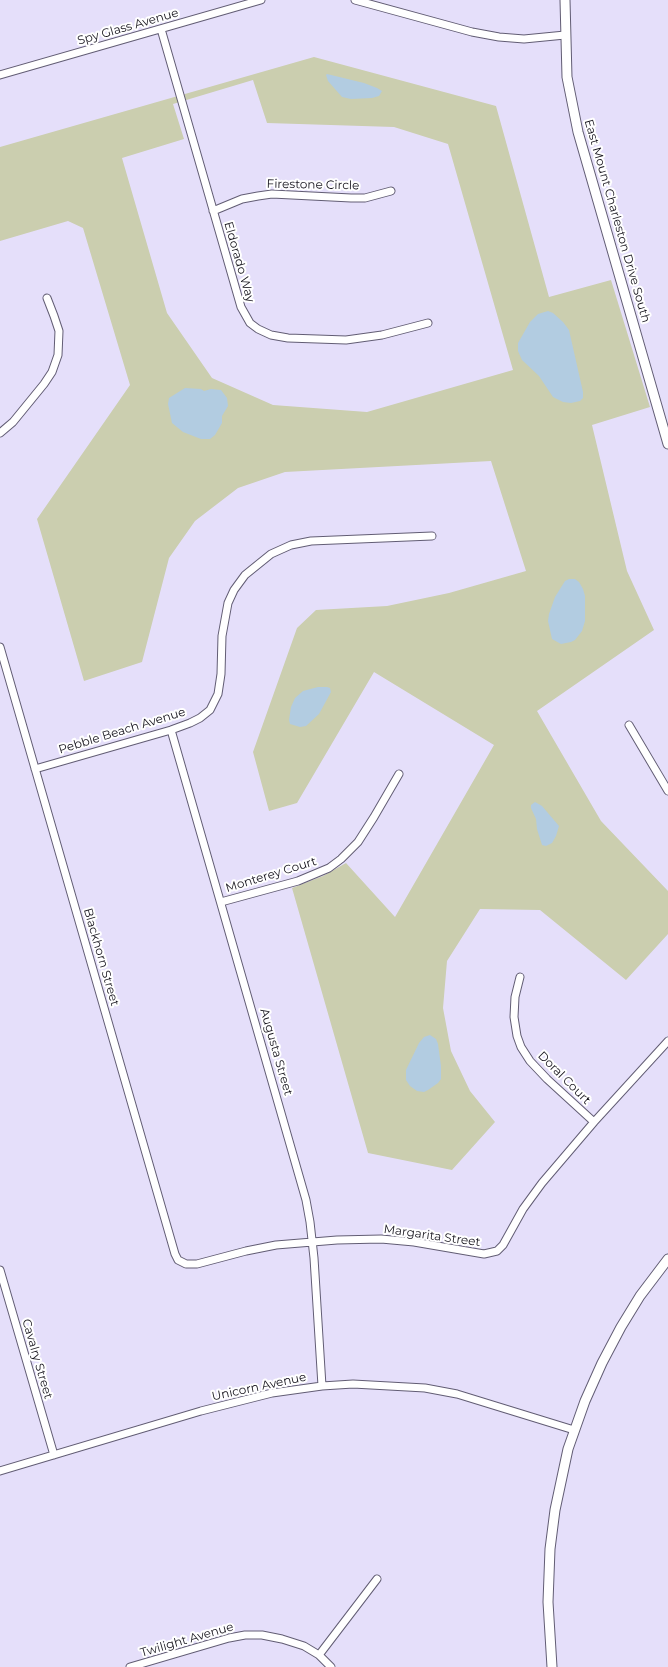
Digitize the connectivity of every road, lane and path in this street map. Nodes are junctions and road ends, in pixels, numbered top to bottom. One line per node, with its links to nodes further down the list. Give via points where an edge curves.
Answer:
1 (261, 0): 4 (street, Spy Glass Avenue)
2 (355, 0): 5 (street, via 499,37)
3 (565, 0): 5 (street, East Mount Charleston Drive South)
4 (161, 29): 6 (street, Spy Glass Avenue); 8 (street, Eldorado Way)
5 (565, 35): 12 (street, East Mount Charleston Drive South, via 567,77 578,132)
6 (0, 75)
7 (391, 190): 8 (street, Firestone Circle, via 364,198 272,194 242,199)
8 (213, 210): 10 (street, Eldorado Way, via 240,308 250,323 258,329 271,335 288,338 346,340 382,335)
9 (47, 298): 11 (street, via 59,332 58,355 44,384 13,422)
10 (428, 323)
11 (0, 433)
12 (668, 444)
13 (432, 536): 16 (street, Pebble Beach Avenue, via 311,541 291,545 260,562 245,575 228,604 215,702 200,718)
14 (0, 647): 17 (street, Blackhorn Street)
15 (628, 725): 19 (street)
16 (171, 730): 17 (street, Pebble Beach Avenue); 20 (street, Augusta Street)
17 (35, 769): 26 (street, Blackhorn Street, via 175,1254 178,1260)
18 (399, 774): 20 (street, Monterey Court, via 358,842 329,868 298,881)
19 (668, 791)
20 (221, 902): 24 (street, Augusta Street, via 295,1158 306,1200)
21 (520, 977): 23 (street, Doral Court, via 514,1016 517,1036 522,1047 547,1079)
22 (668, 1041): 23 (street, Margarita Street)
23 (594, 1122): 24 (street, Margarita Street, via 542,1183 497,1251 484,1254 381,1239)
24 (312, 1242): 26 (street, Margarita Street, via 261,1248); 28 (street, Augusta Street)
25 (668, 1259): 29 (street, via 621,1327 602,1363)
26 (191, 1265)
27 (0, 1270): 30 (street, Cavalry Street)
28 (322, 1386): 29 (street, Unicorn Avenue, via 353,1384 425,1388 457,1394); 30 (street, Unicorn Avenue, via 272,1393)
29 (574, 1430): 36 (street, via 561,1480 550,1550 548,1602)
30 (54, 1455): 31 (street, Unicorn Avenue)
31 (0, 1471)
32 (377, 1579): 33 (street)
33 (319, 1655): 34 (street, Twilight Avenue, via 304,1646 282,1639 245,1635); 35 (street, Twilight Avenue)
34 (130, 1667)
35 (331, 1667)
36 (552, 1667)

